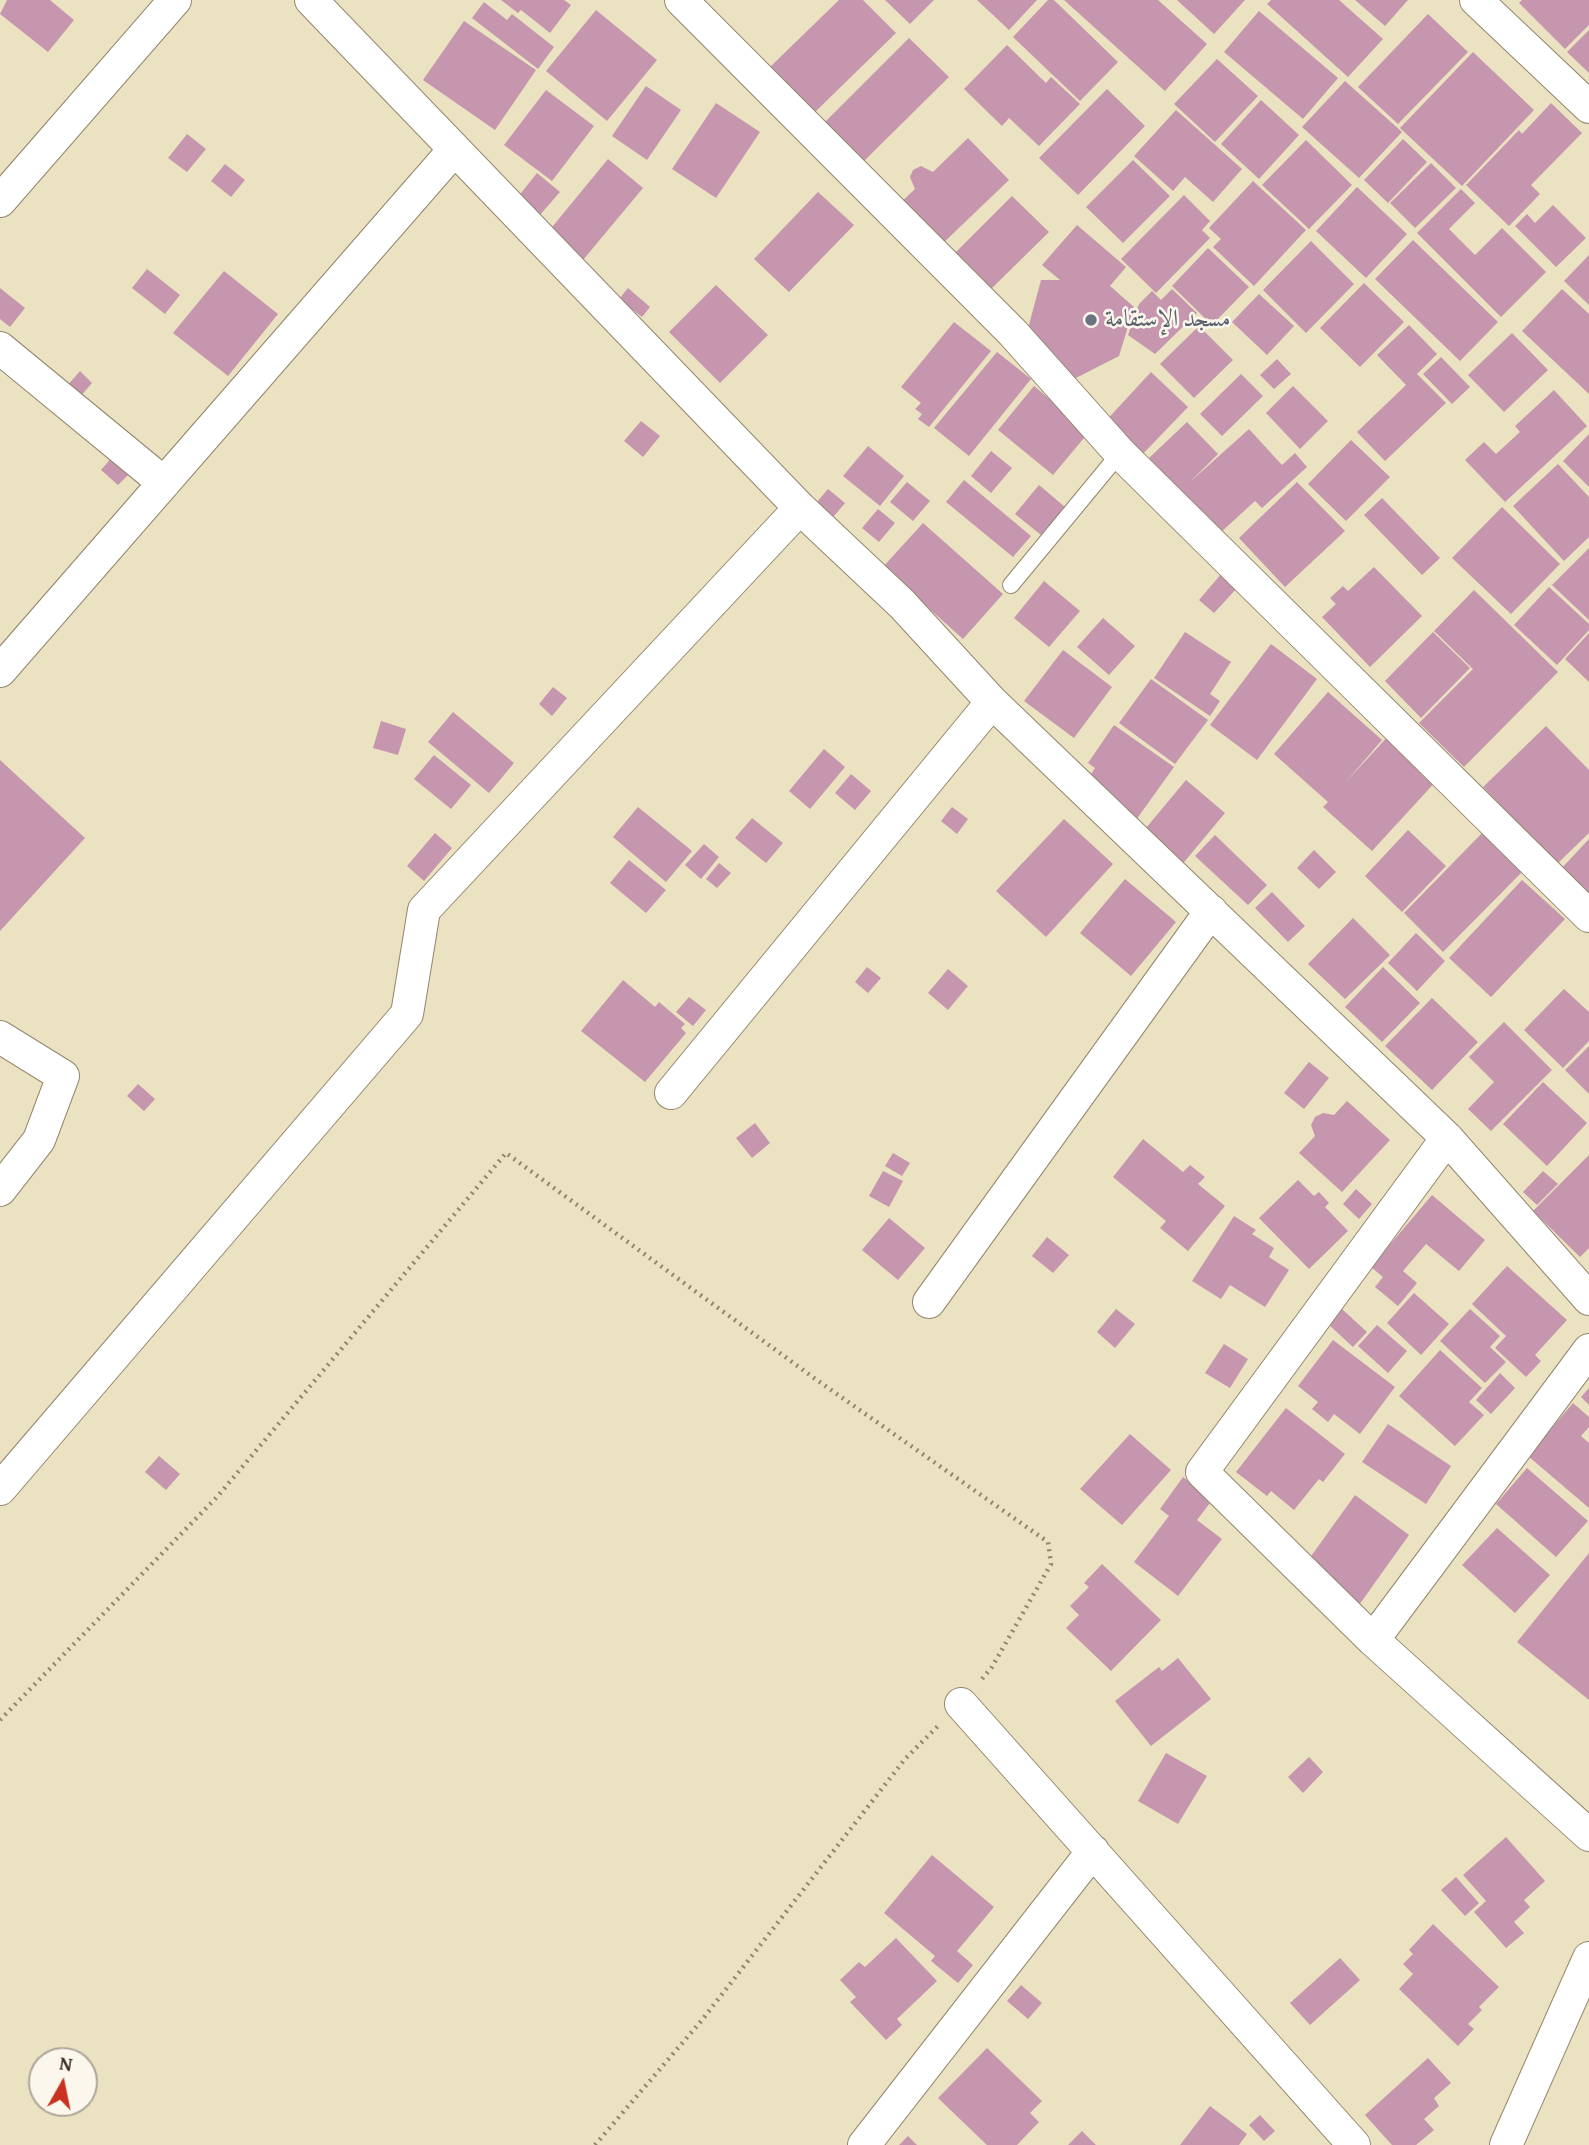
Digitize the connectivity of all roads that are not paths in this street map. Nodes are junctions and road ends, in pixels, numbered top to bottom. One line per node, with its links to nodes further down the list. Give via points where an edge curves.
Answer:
1 (175, 0): 7 (street)
2 (311, 0): 6 (street)
3 (681, 0): 9 (street, via 1013,333)
4 (1476, 0): 5 (street)
5 (1589, 107)
6 (454, 150): 10 (street); 11 (street)
7 (0, 201)
8 (0, 348): 10 (street)
9 (1119, 453): 12 (lane); 16 (street)
10 (164, 483): 13 (street)
11 (800, 508): 14 (street, via 902,604); 24 (street, via 424,910 407,1014)
12 (1011, 584)
13 (0, 671)
14 (992, 702): 15 (street); 18 (street)
15 (1211, 911): 19 (street); 22 (street)
16 (1589, 916)
17 (0, 1037): 20 (street, via 64,1076 39,1140)
18 (671, 1093)
19 (1447, 1138): 21 (street); 25 (street, via 1202,1472)
20 (0, 1190)
21 (1589, 1299)
22 (929, 1302)
23 (1589, 1350): 25 (street)
24 (0, 1489)
25 (1373, 1640): 27 (street)
26 (961, 1704): 28 (street)
27 (1589, 1835)
28 (1093, 1851): 30 (street); 31 (street)
29 (1589, 1958): 32 (street)
30 (864, 2145)
31 (1354, 2145)
32 (1506, 2145)

